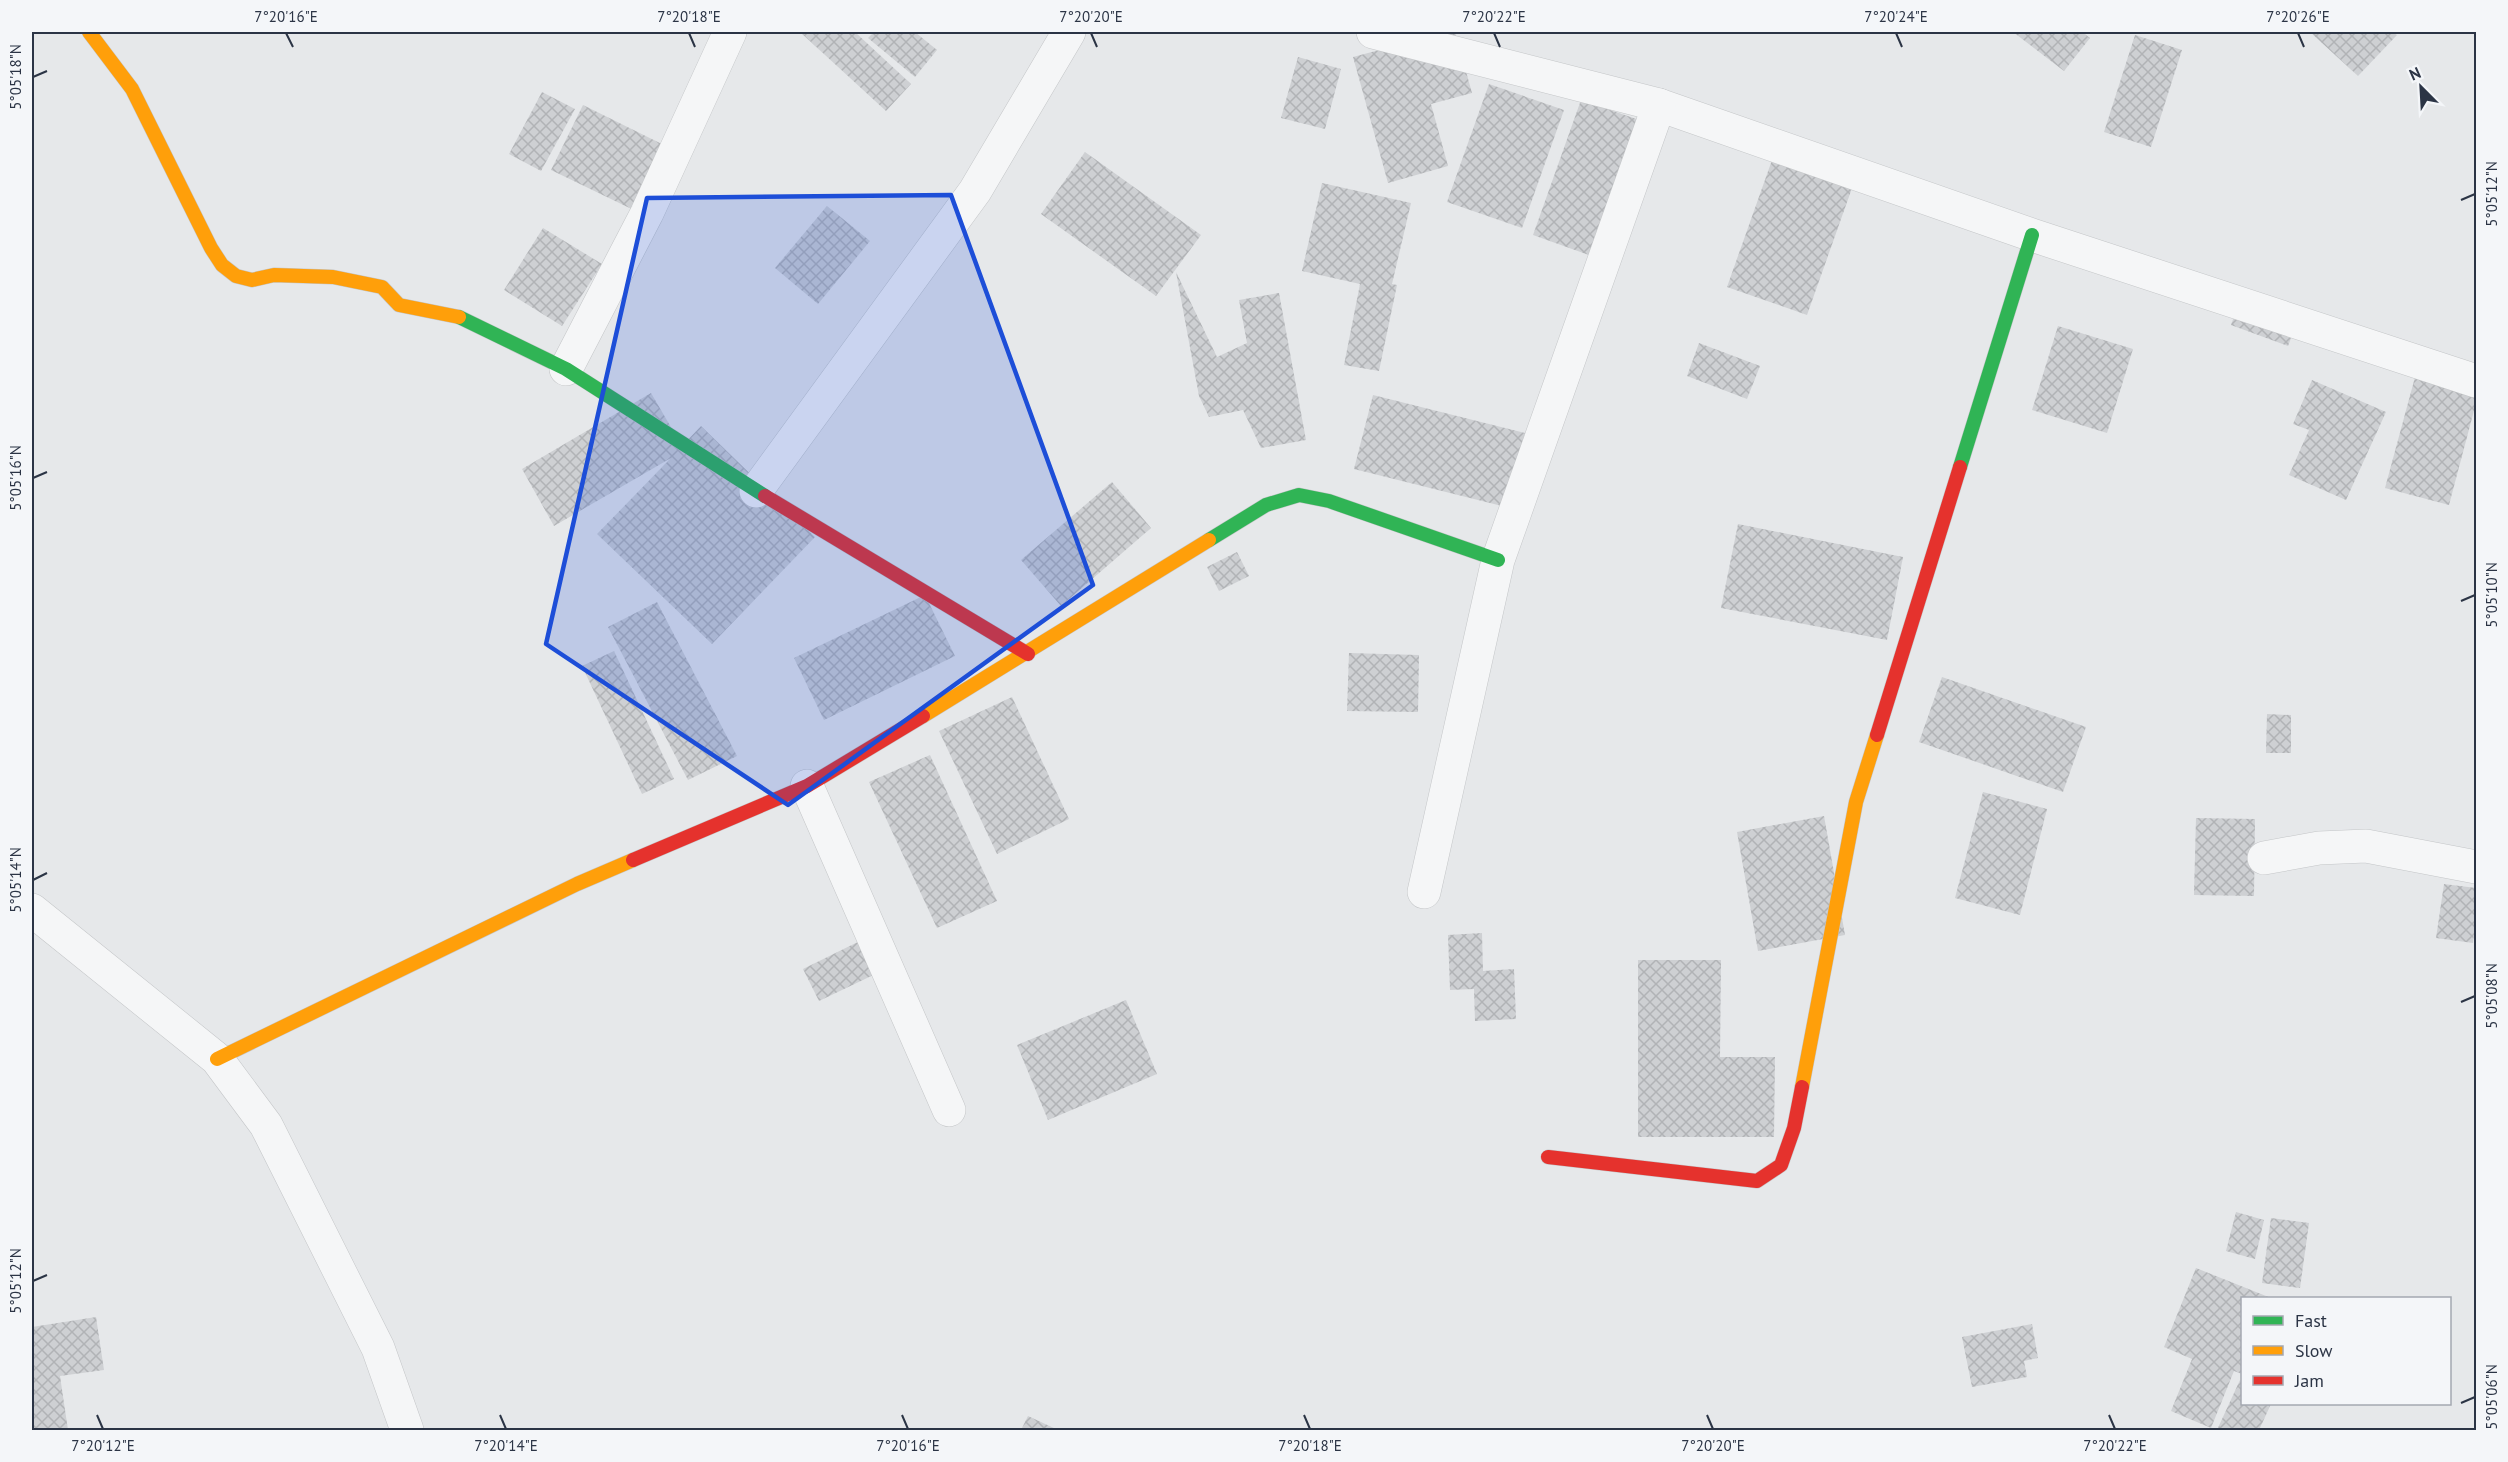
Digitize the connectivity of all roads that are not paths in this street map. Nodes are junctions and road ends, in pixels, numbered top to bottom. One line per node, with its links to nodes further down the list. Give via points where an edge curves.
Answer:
1 (89, 32): 7 (street, via 132,89 211,248 236,276 252,280 274,275 333,277 382,287 399,305 454,315)
2 (730, 32): 7 (street, via 647,213)
3 (1069, 32): 9 (street, via 975,191)
4 (1373, 32): 5 (street)
5 (1659, 105): 6 (street); 10 (street)
6 (2032, 235): 8 (street); 19 (street, via 1856,802 1794,1128 1781,1165 1757,1181)
7 (566, 369): 9 (street)
8 (2476, 381)
9 (756, 491): 11 (street)
10 (1498, 560): 11 (street, via 1329,501 1299,495 1266,506); 15 (street)
11 (1028, 654): 12 (street)
12 (807, 786): 17 (street, via 577,884); 18 (street)
13 (2264, 858): 14 (street, via 2319,848 2366,846)
14 (2476, 867)
15 (1424, 892)
16 (32, 910): 17 (street)
17 (217, 1059): 20 (street, via 266,1125 378,1348)
18 (949, 1110)
19 (1548, 1157)
20 (407, 1431)

